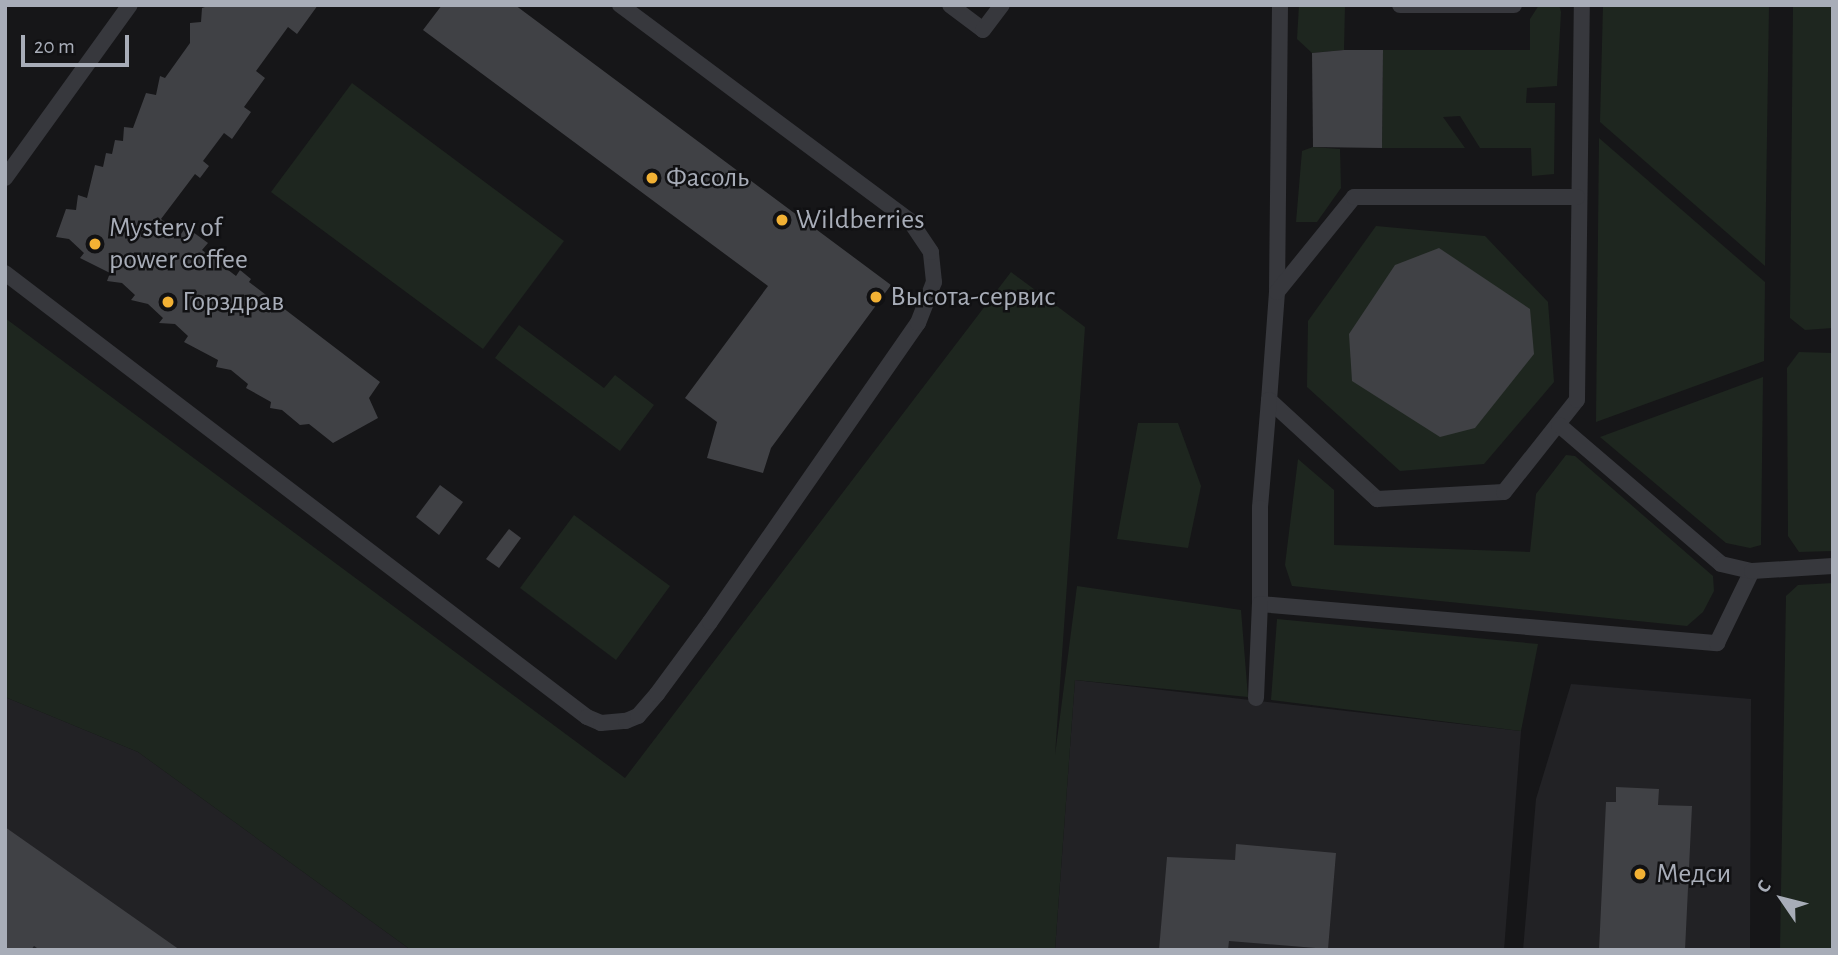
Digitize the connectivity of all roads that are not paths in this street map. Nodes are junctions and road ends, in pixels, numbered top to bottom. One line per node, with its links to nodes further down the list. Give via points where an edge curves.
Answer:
1 (130, 5): 9 (lane)
2 (620, 5): 11 (lane, via 910,221 931,252 934,282 918,323 710,622 638,716 601,723 587,717)
3 (950, 5): 4 (lane, via 983,30)
4 (1002, 5)
5 (1280, 5): 12 (lane)
6 (1401, 5): 7 (lane)
7 (1514, 5)
8 (1582, 5): 10 (lane)
9 (5, 178)
10 (1577, 197): 12 (lane, via 1354,197); 14 (lane, via 1577,400)
11 (5, 273)
12 (1277, 292): 13 (lane)
13 (1269, 400): 14 (lane, via 1377,499 1504,492); 17 (lane)
14 (1559, 425): 16 (lane, via 1721,564)
15 (1833, 566): 16 (lane)
16 (1752, 571): 17 (lane, via 1717,643)
17 (1260, 604): 18 (lane)
18 (1256, 698)

